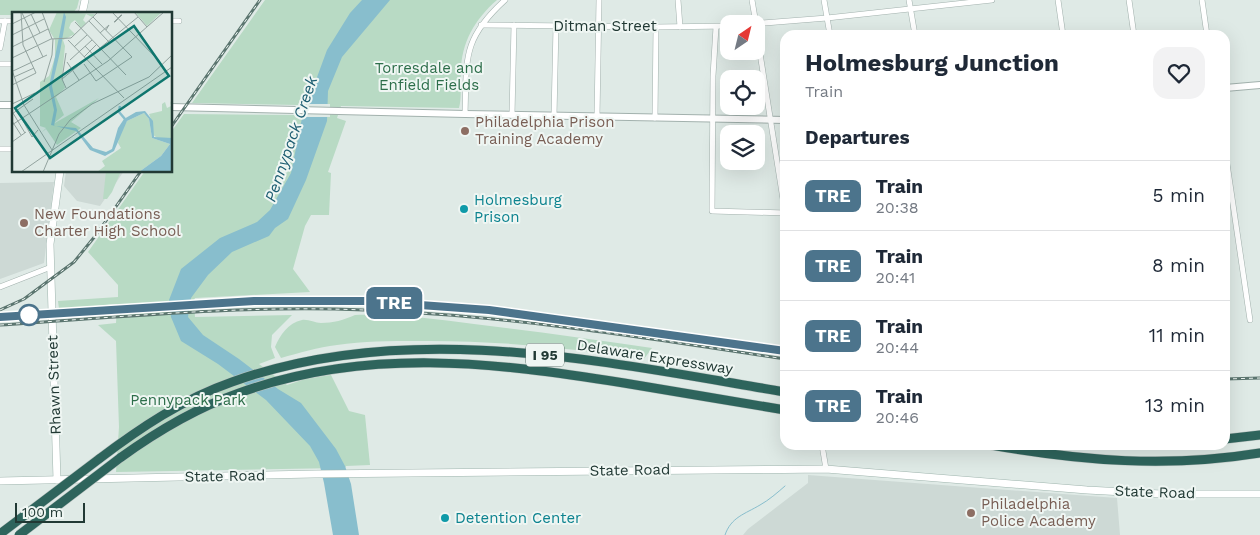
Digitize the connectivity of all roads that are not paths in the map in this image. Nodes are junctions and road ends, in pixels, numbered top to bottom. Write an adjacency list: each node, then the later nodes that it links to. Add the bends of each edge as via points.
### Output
1 (505, 0): 18 (street)
2 (599, 0): 21 (street)
3 (678, 0): 23 (street)
4 (752, 0): 12 (street)
5 (824, 0): 13 (street)
6 (909, 0): 11 (street)
7 (992, 0): 11 (street)
8 (1058, 0): 28 (street)
9 (1129, 0): 29 (street)
10 (1202, 0): 30 (street)
11 (910, 8): 13 (street); 27 (street)
12 (754, 15)
13 (827, 18): 17 (street); 26 (street)
14 (172, 21): 15 (street)
15 (178, 21)
16 (2, 22): 31 (street)
17 (765, 23)
18 (481, 25): 19 (street, Ditman Street); 36 (street, via 473,38 468,57)
19 (514, 25): 20 (street, Ditman Street); 37 (street)
20 (556, 26): 21 (street, Ditman Street); 38 (street)
21 (599, 26): 22 (street, Ditman Street); 39 (street)
22 (656, 27): 23 (street, Ditman Street); 40 (street)
23 (680, 27): 24 (street, Ditman Street)
24 (716, 27): 25 (street, Ditman Street); 41 (street)
25 (720, 27)
26 (829, 30)
27 (914, 30)
28 (1062, 30)
29 (1133, 30)
30 (1206, 30)
31 (0, 48)
32 (761, 60): 42 (street)
33 (1260, 85): 34 (street)
34 (1230, 88)
35 (172, 107): 36 (street)
36 (465, 114): 37 (street)
37 (512, 115): 38 (street)
38 (554, 116): 39 (street)
39 (597, 117): 40 (street)
40 (655, 118): 41 (street)
41 (714, 119): 42 (street); 47 (street, via 712,210)
42 (771, 119): 43 (street); 45 (street)
43 (780, 120)
44 (60, 172): 48 (main road, Rhawn Street, via 50,244)
45 (780, 179)
46 (1230, 184): 50 (street)
47 (780, 212)
48 (51, 267): 49 (street); 59 (main road, Rhawn Street)
49 (0, 287)
50 (1250, 320)
51 (780, 391): 62 (highway, Delaware Expressway / I 95, bridge, via 568,357 496,351 386,351 302,361 269,369 188,401 99,459)
52 (780, 409): 63 (highway, Delaware Expressway / I 95, bridge, via 504,366 410,362 315,371 226,397 192,413 120,458)
53 (1260, 435): 54 (highway)
54 (1230, 438)
55 (823, 450): 58 (street)
56 (1021, 450): 57 (highway, via 1122,462 1201,460)
57 (1260, 453)
58 (826, 469): 59 (main road, State Road); 61 (main road, State Road, via 1087,490)
59 (57, 480): 60 (main road, State Road)
60 (0, 481)
61 (1260, 494)
62 (0, 534)
63 (19, 535)

